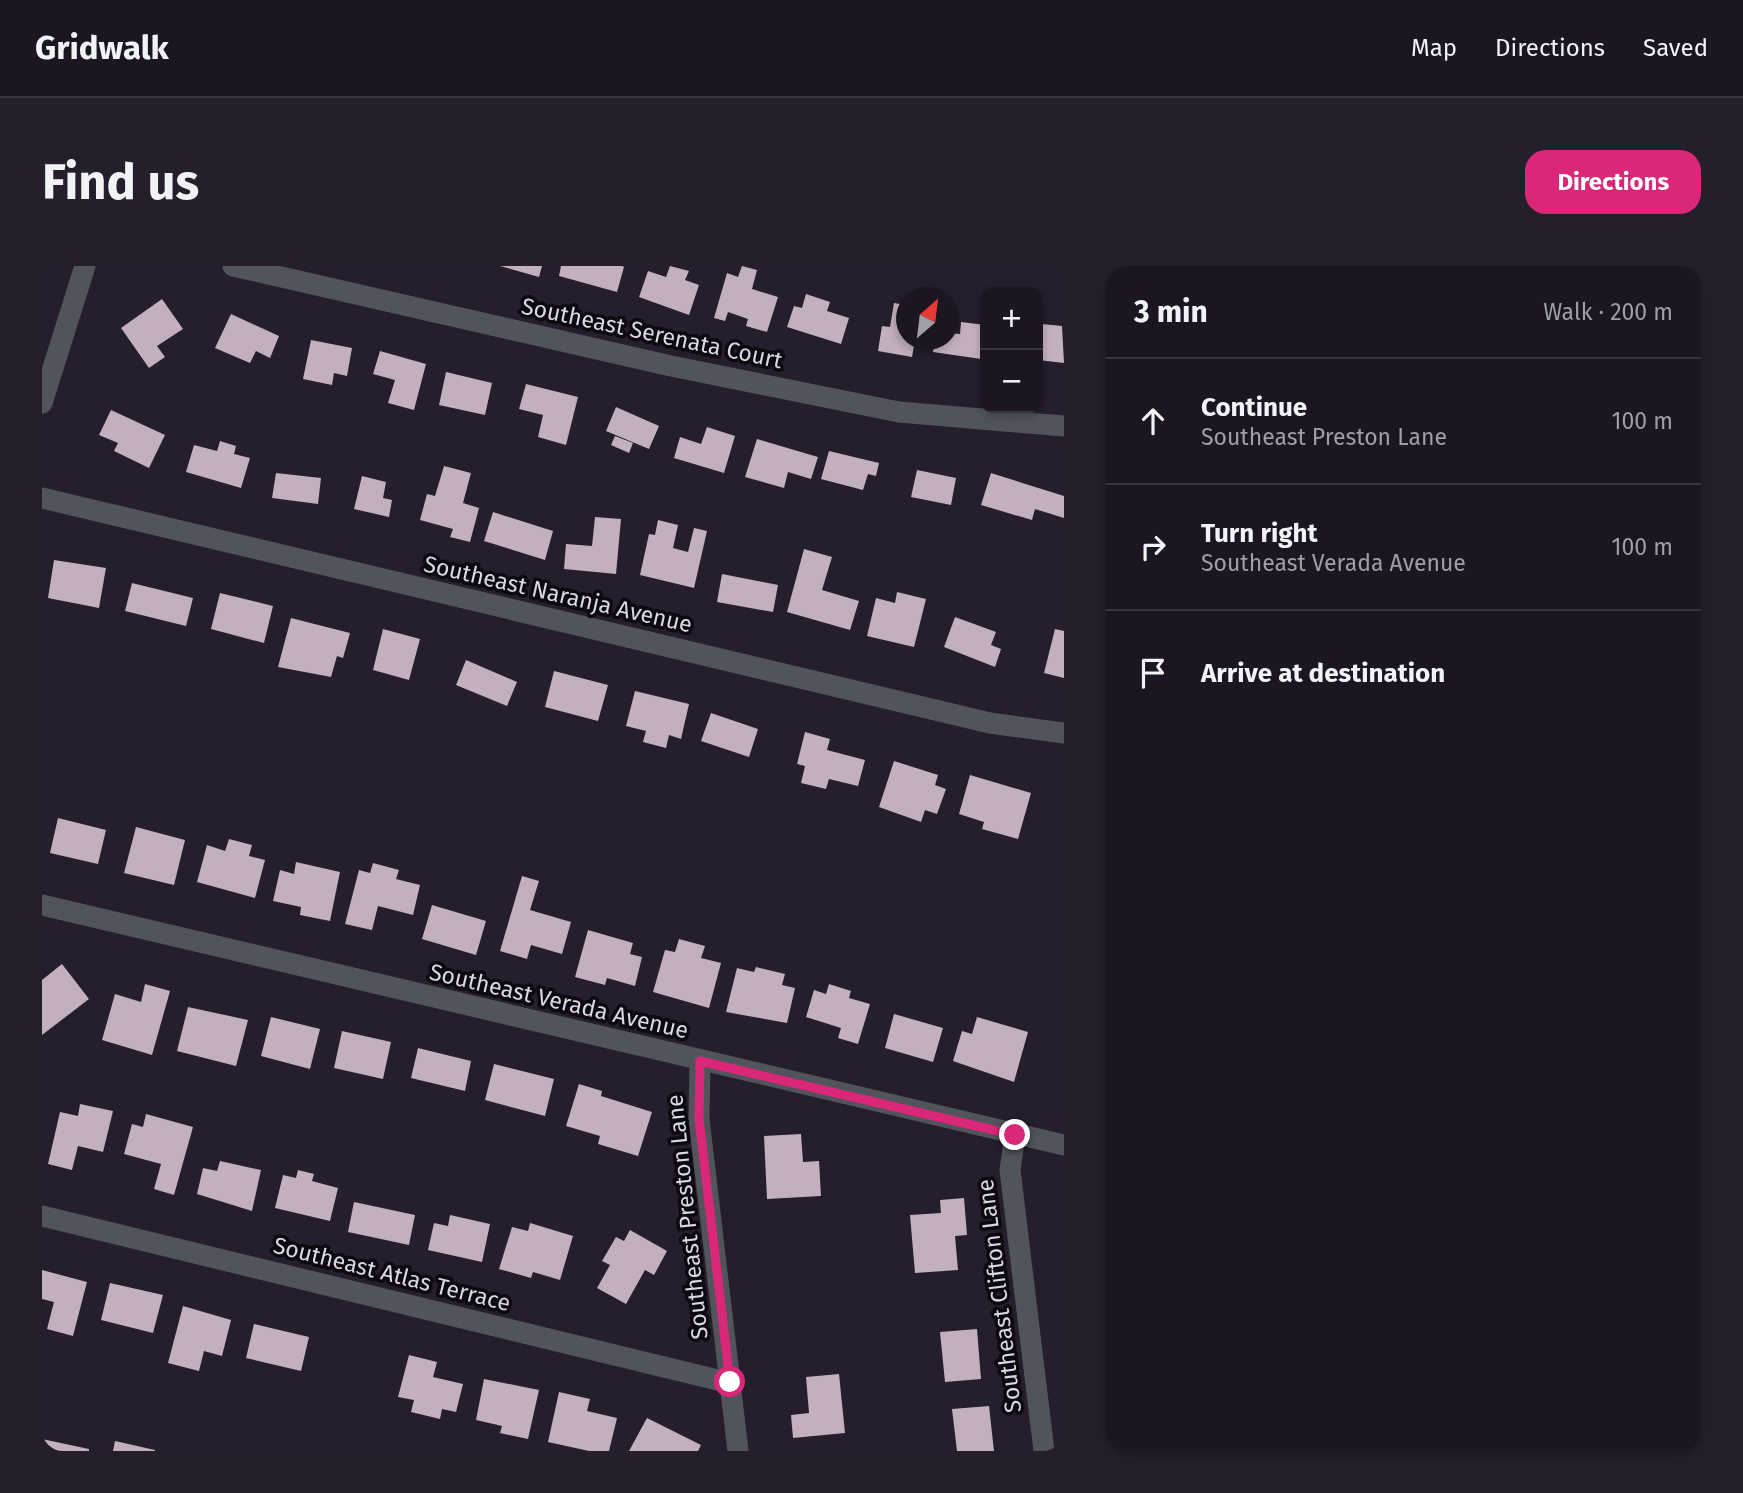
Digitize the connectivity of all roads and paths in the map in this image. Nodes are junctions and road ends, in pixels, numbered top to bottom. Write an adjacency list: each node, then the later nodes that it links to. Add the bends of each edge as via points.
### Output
1 (85, 266): 3 (street)
2 (233, 266): 4 (street, Southeast Serenata Court, via 671,366 899,412)
3 (42, 403)
4 (1064, 426)
5 (42, 498): 6 (street, Southeast Naranja Avenue, via 990,723)
6 (1064, 733)
7 (42, 905): 8 (street, Southeast Verada Avenue)
8 (700, 1061): 9 (street, Southeast Verada Avenue); 12 (street, Southeast Preston Lane, via 699,1119)
9 (1015, 1135): 10 (street, Southeast Verada Avenue); 14 (street, Southeast Clifton Lane, via 1010,1170)
10 (1064, 1145)
11 (42, 1216): 12 (street, Southeast Atlas Terrace)
12 (730, 1382): 13 (street, Southeast Preston Lane)
13 (738, 1451)
14 (1044, 1451)

